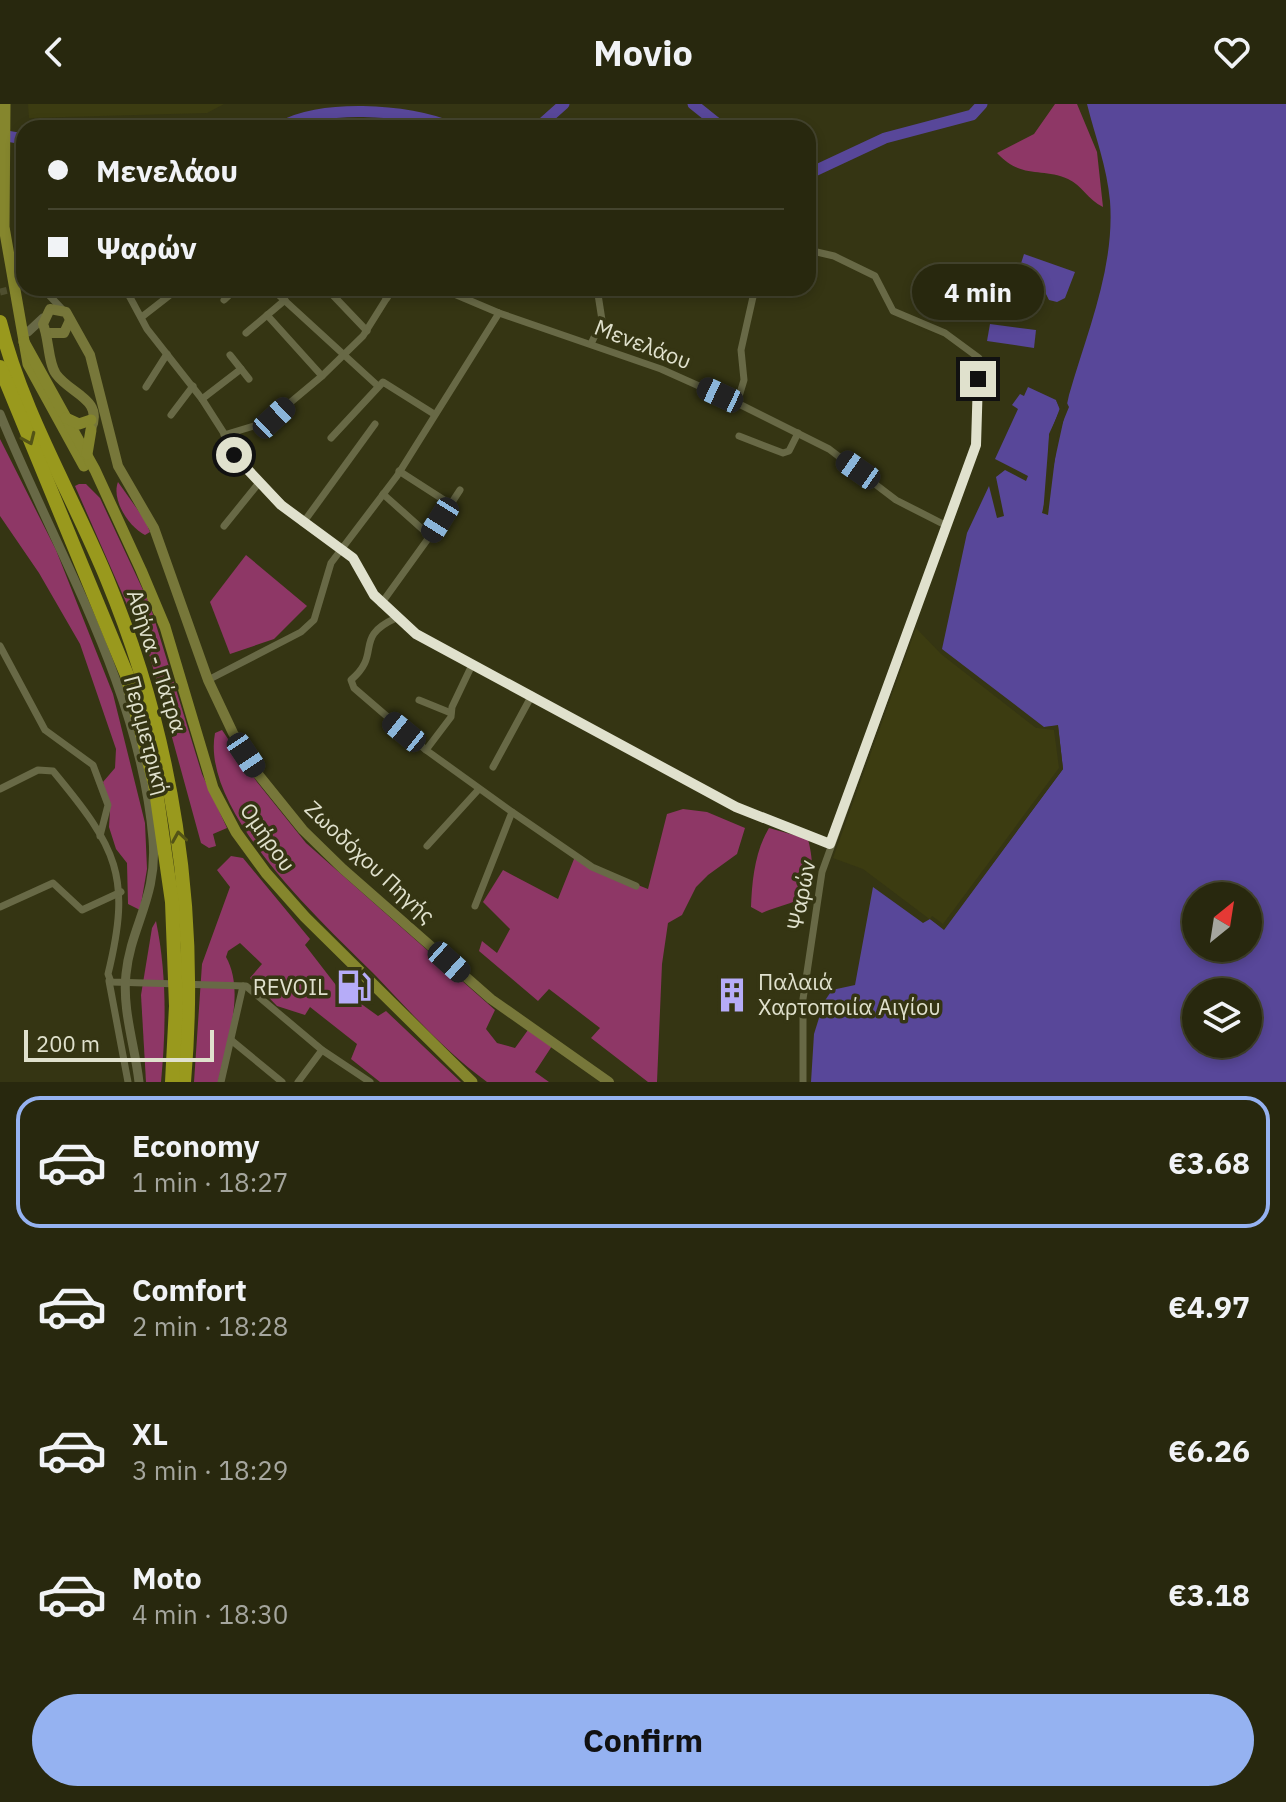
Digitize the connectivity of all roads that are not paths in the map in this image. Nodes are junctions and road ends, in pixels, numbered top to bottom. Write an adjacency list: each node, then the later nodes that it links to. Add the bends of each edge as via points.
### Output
1 (5, 105): 27 (main road, Ομήρου, via 5,238)
2 (816, 252): 63 (street, Ψαρών, via 875,276 893,311 945,333 979,358 976,445)
3 (43, 296): 19 (street)
4 (51, 296): 16 (street)
5 (130, 296): 20 (street)
6 (169, 296): 20 (street)
7 (227, 296): 14 (street)
8 (280, 296): 15 (street)
9 (334, 296): 23 (street)
10 (459, 296): 17 (street, Μενελάου)
11 (598, 296): 29 (street, via 602,325)
12 (753, 296): 42 (street)
13 (387, 298): 23 (street)
14 (224, 300)
15 (285, 300): 18 (street); 33 (street)
16 (62, 309): 19 (main road); 21 (main road)
17 (499, 313): 29 (street, Μενελάου); 44 (street)
18 (267, 315): 26 (street); 36 (street)
19 (44, 316): 24 (main road); 24 (street, via 28,332)
20 (143, 316): 30 (street)
21 (70, 320): 25 (main road); 28 (main road, Ζωοδόχου Πηγής)
22 (0, 322): 93 (highway, Αθήνα - Πάτρα, one-way to 22, via 188,1006 183,862 155,712 122,616 17,376)
23 (367, 331): 33 (street)
24 (47, 332): 25 (main road); 31 (main road)
25 (64, 333): 28 (main road); 31 (main road)
26 (246, 333)
27 (18, 336): 46 (main road, Ομήρου); 52 (main road, Ομήρου, via 33,380)
28 (82, 340): 70 (main road, Ζωοδόχου Πηγής, via 94,366 113,453 154,528)
29 (591, 344): 42 (street, Μενελάου)
30 (167, 354): 38 (street); 40 (street)
31 (51, 355): 47 (main road, via 55,373 91,403)
32 (230, 355): 35 (street)
33 (346, 355): 36 (street); 39 (street)
34 (0, 367): 92 (highway, Αθήνα - Πάτρα, one-way to 92, via 110,630 139,717 169,863 176,1006)
35 (241, 369): 37 (street); 41 (street)
36 (322, 376): 50 (street, via 267,422)
37 (249, 379)
38 (193, 386): 41 (street); 45 (street)
39 (378, 386): 44 (street, via 386,382); 53 (street)
40 (146, 387)
41 (202, 399): 50 (street)
42 (737, 403): 49 (street, Μενελάου)
43 (0, 414): 91 (street, Περιμετρική, via 106,655 142,778 153,834 153,873 125,977)
44 (434, 414): 55 (street)
45 (171, 415)
46 (63, 416): 47 (main road, via 79,424); 52 (main road, Ομήρου)
47 (92, 422): 52 (main road); 54 (main road)
48 (375, 424): 61 (street)
49 (798, 433): 51 (street, via 783,453); 63 (street, Μενελάου, via 896,500)
50 (224, 435): 56 (street)
51 (739, 436)
52 (71, 437): 54 (main road, Ομήρου); 60 (main road, Ομήρου)
53 (331, 438)
54 (88, 458): 60 (main road, Ομήρου)
55 (399, 471): 58 (street); 59 (street)
56 (258, 484): 61 (street); 62 (street)
57 (460, 490): 64 (street)
58 (383, 494): 64 (street); 65 (street)
59 (444, 500)
60 (112, 509): 98 (main road, Ομήρου, via 165,627 213,788 243,843 322,935)
61 (303, 523): 65 (street)
62 (224, 526)
63 (947, 526): 80 (street, Ψαρών)
64 (430, 536): 66 (street)
65 (341, 550): 66 (street, via 357,562); 70 (street, via 330,565 320,607 309,626)
66 (381, 604): 67 (street)
67 (396, 618): 69 (street); 74 (street, via 370,634 367,663 351,680 360,696)
68 (0, 646): 79 (street, via 45,730 93,765 108,805)
69 (472, 665): 71 (street); 73 (street)
70 (208, 680): 99 (main road, Ζωοδόχου Πηγής, via 251,764 320,848 491,999)
71 (532, 695): 75 (street); 80 (street, via 736,807)
72 (419, 700): 73 (street)
73 (451, 713): 74 (street)
74 (426, 750): 77 (street)
75 (493, 767)
76 (0, 789): 79 (street, via 38,770 53,771)
77 (479, 789): 78 (street); 81 (street)
78 (512, 812): 82 (street, via 592,867); 84 (street)
79 (100, 836): 83 (street)
80 (830, 844): 100 (street, Ψαρών, via 814,907 805,981)
81 (427, 846)
82 (636, 886)
83 (121, 892): 85 (street, via 82,910 53,883); 86 (street)
84 (475, 906)
85 (0, 907)
86 (112, 981): 87 (street); 90 (street)
87 (243, 986): 88 (street); 89 (street)
88 (231, 1040): 94 (street); 95 (street)
89 (322, 1050): 96 (street); 97 (street)
90 (128, 1082)
91 (139, 1082)
92 (172, 1082)
93 (184, 1082)
94 (221, 1082)
95 (282, 1082)
96 (298, 1082)
97 (370, 1082)
98 (472, 1082)
99 (609, 1082)
100 (803, 1082)

